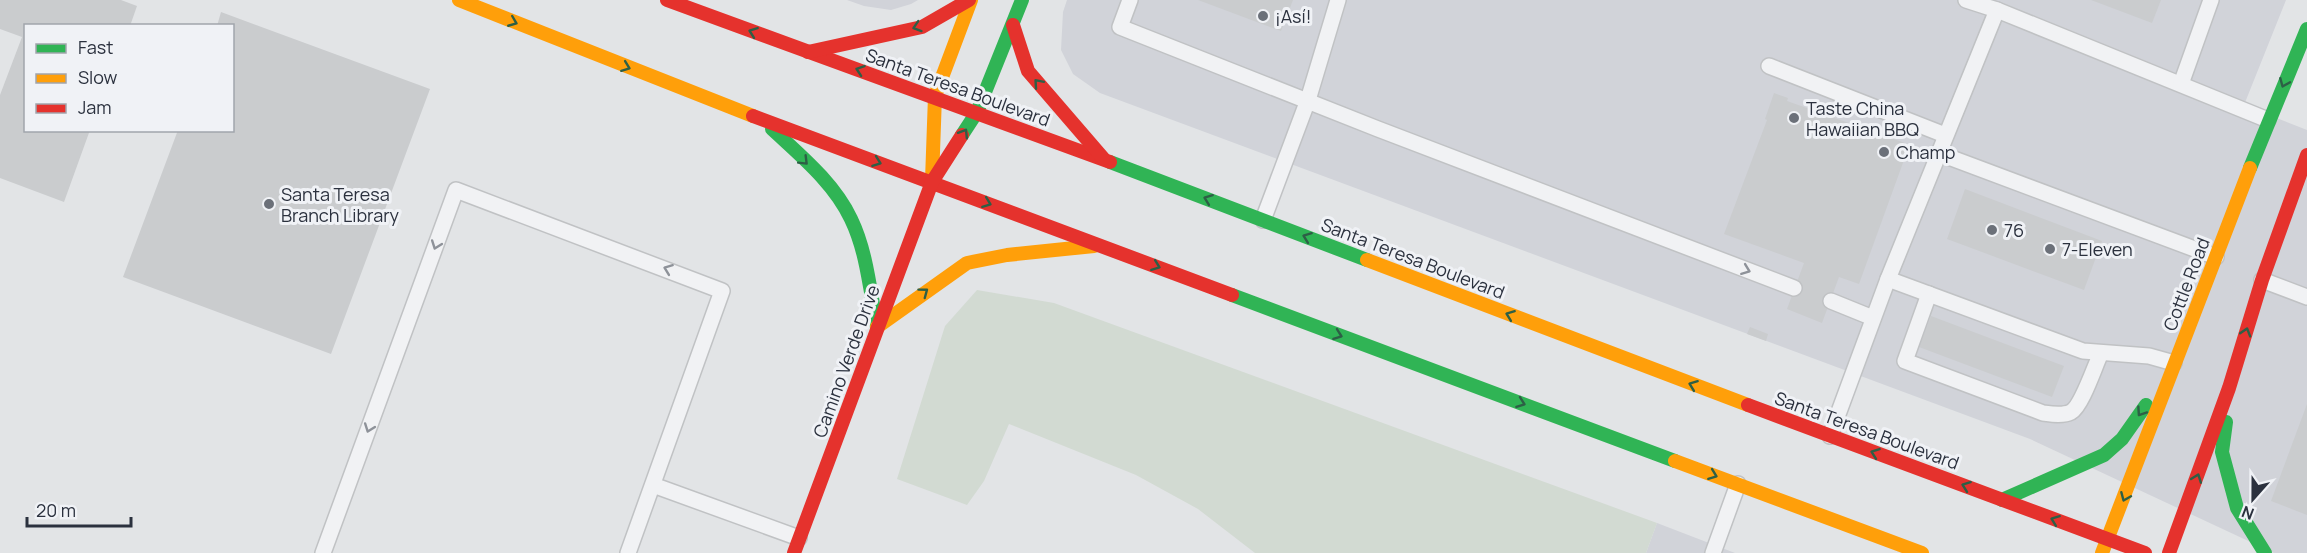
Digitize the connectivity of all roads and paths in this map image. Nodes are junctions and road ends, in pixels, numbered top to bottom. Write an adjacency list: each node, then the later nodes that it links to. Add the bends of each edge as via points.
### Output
1 (459, 0): 18 (main road, one-way to 18)
2 (667, 0): 12 (main road, Santa Teresa Boulevard, one-way to 2)
3 (970, 0): 12 (main road, one-way to 12, via 922,27); 15 (main road, Camino Verde Drive)
4 (1022, 0): 10 (main road, Camino Verde Drive)
5 (1130, 0): 16 (lane, via 1120,27)
6 (1338, 0): 16 (lane)
7 (1966, 0): 9 (lane)
8 (2211, 0): 14 (lane)
9 (1997, 10): 14 (lane); 20 (lane)
10 (1013, 25): 17 (main road, Camino Verde Drive); 23 (main road, one-way to 10, via 1028,71)
11 (2307, 29): 19 (main road, Cottle Road, one-way to 19)
12 (808, 52): 15 (main road, Santa Teresa Boulevard, one-way to 12)
13 (1769, 66): 20 (lane)
14 (2181, 84): 19 (lane)
15 (935, 96): 17 (main road, Santa Teresa Boulevard); 24 (main road, Camino Verde Drive)
16 (1308, 100): 25 (lane); 30 (lane, one-way to 30)
17 (976, 112): 23 (main road, Santa Teresa Boulevard); 24 (main road, Camino Verde Drive, one-way to 17)
18 (763, 120): 24 (main road, one-way to 24); 35 (main road, one-way to 35, via 826,182 850,218)
19 (2268, 120): 27 (main road, Cottle Road)
20 (1945, 135): 21 (lane)
21 (1938, 153): 27 (lane); 28 (lane)
22 (2307, 155): 29 (main road)
23 (1104, 160): 25 (main road, Santa Teresa Boulevard, one-way to 23)
24 (932, 182): 26 (main road, one-way to 26); 35 (main road, Camino Verde Drive)
25 (1263, 220): 39 (main road, Santa Teresa Boulevard, one-way to 25)
26 (1101, 246): 35 (main road, one-way to 26, via 967,263 1006,255); 40 (main road, one-way to 40)
27 (2216, 257): 37 (main road, Cottle Road)
28 (1888, 279): 31 (lane); 34 (lane)
29 (2262, 280): 32 (lane); 38 (main road, one-way to 29)
30 (1794, 288)
31 (1929, 294): 36 (lane, via 2083,351); 36 (lane, via 1905,361 2043,413 2072,411)
32 (2307, 297)
33 (1831, 302): 34 (lane)
34 (1873, 318): 39 (lane)
35 (877, 327): 44 (main road, Camino Verde Drive)
36 (2101, 353): 37 (lane, via 2149,356)
37 (2174, 363): 42 (main road, one-way to 42, via 2122,440 2104,455); 45 (main road, Cottle Road, one-way to 45)
38 (2229, 388): 55 (main road, one-way to 38); 56 (main road, via 2222,452 2237,508)
39 (1830, 436): 42 (main road, Santa Teresa Boulevard, one-way to 39)
40 (1738, 484): 43 (main road); 50 (lane)
41 (653, 485): 44 (lane); 47 (lane, one-way to 47, via 722,291 456,190); 48 (lane)
42 (2002, 500): 45 (main road, Santa Teresa Boulevard, one-way to 42)
43 (1858, 529): 46 (main road); 52 (main road)
44 (799, 538): 49 (main road, Camino Verde Drive)
45 (2108, 539): 53 (main road, Cottle Road); 54 (main road, Santa Teresa Boulevard)
46 (1873, 548): 51 (main road)
47 (323, 553)
48 (628, 553)
49 (794, 553)
50 (1713, 553)
51 (1887, 553)
52 (1922, 553)
53 (2102, 553)
54 (2145, 553)
55 (2169, 553)
56 (2265, 553)

